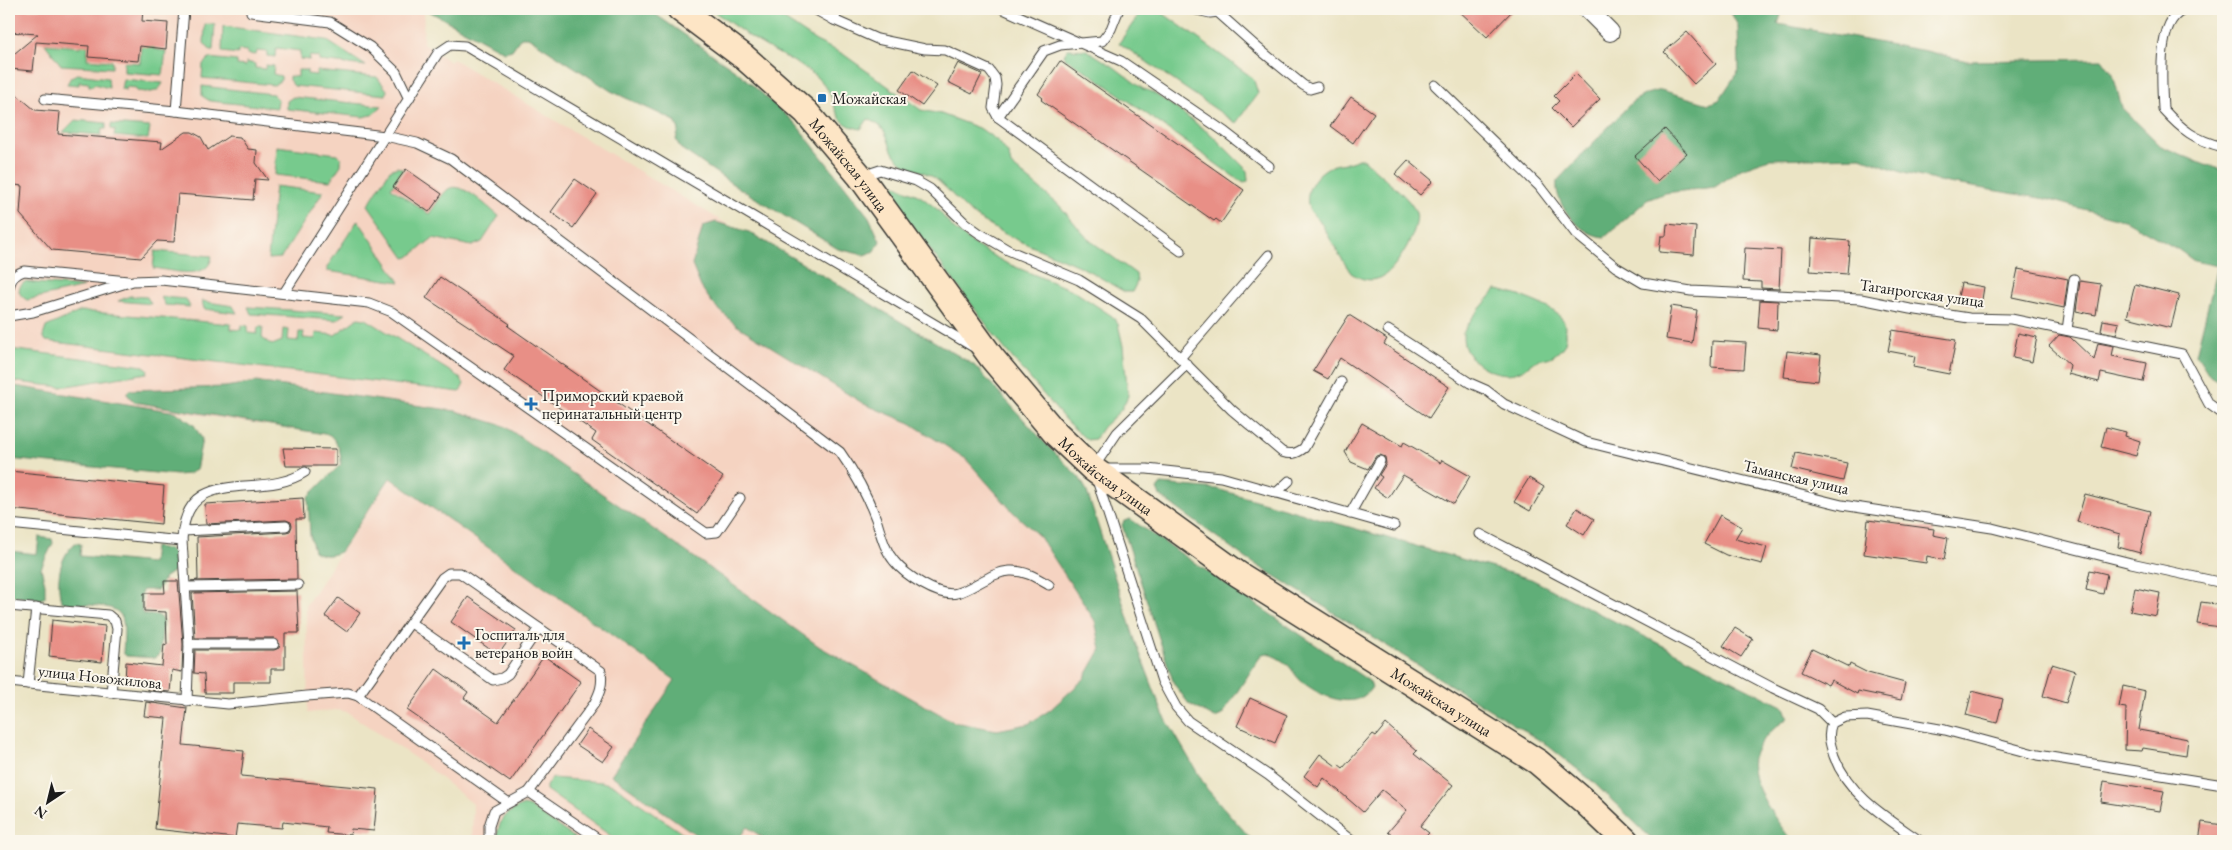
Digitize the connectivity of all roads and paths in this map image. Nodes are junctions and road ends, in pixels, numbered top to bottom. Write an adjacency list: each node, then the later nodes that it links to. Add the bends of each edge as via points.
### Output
1 (184, 9): 19 (lane)
2 (680, 9): 24 (main road, Можайская улица, via 774,82 806,112)
3 (814, 9): 12 (lane)
4 (838, 9): 12 (lane)
5 (1003, 9): 14 (lane)
6 (1119, 9): 14 (lane, via 1102,41)
7 (1192, 9): 10 (lane, via 1210,13)
8 (1587, 9): 13 (street)
9 (2188, 9): 22 (lane, via 2169,21 2162,58 2163,109 2182,129 2204,142)
10 (1217, 10): 16 (lane, via 1303,86)
11 (251, 12): 18 (lane, via 330,22 377,53 396,72)
12 (834, 20): 20 (lane, via 877,39 945,50 984,68 994,78 993,108)
13 (1610, 32)
14 (1082, 43): 20 (lane, via 1060,45 1044,51); 23 (lane, via 1121,61 1225,132)
15 (1435, 84): 33 (lane, Таганрогская улица, via 1539,186 1576,234 1616,267 1643,283 1698,292 1861,299 1969,318 2011,319)
16 (1317, 87)
17 (45, 99): 19 (lane)
18 (409, 99): 21 (lane); 34 (lane, via 438,53 450,45 465,46)
19 (176, 111): 21 (lane)
20 (998, 117): 25 (lane)
21 (385, 136): 30 (lane); 53 (lane, via 417,143 452,159 840,452 855,473 894,561 915,580 934,590 955,594 1009,571 1026,573)
22 (2223, 148)
23 (1268, 166)
24 (860, 176): 34 (main road, Можайская улица); 35 (lane, via 880,170 930,188 979,233 1008,250 1080,280 1141,319)
25 (1181, 250)
26 (1269, 255): 35 (lane)
27 (2074, 279): 33 (lane)
28 (133, 282): 29 (lane, via 24,270 11,280); 30 (lane, via 161,280); 31 (lane)
29 (9, 288)
30 (284, 293): 43 (lane, via 369,303 392,312 706,533 717,532)
31 (9, 316)
32 (1388, 330): 51 (lane, Таманская улица, via 1504,404 1586,442 1842,504 1992,528)
33 (2067, 330): 37 (lane, Таганрогская улица, via 2182,354 2209,404)
34 (992, 358): 39 (main road, Можайская улица, via 1056,434)
35 (1184, 360): 36 (lane, via 1232,410 1282,452 1290,455 1304,448); 39 (lane, via 1117,433)
36 (1341, 382)
37 (2223, 414)
38 (1380, 460): 44 (lane)
39 (1093, 469): 42 (lane, via 1187,472 1221,477); 72 (lane, via 1162,681 1176,707 1188,722 1268,775); 73 (main road, Можайская улица, via 1238,574 1538,762)
40 (305, 472): 48 (lane, via 287,482 209,490 190,506)
41 (1290, 481): 42 (lane)
42 (1276, 492): 44 (lane)
43 (740, 498)
44 (1350, 514): 47 (lane)
45 (9, 524): 50 (lane)
46 (286, 526): 48 (lane)
47 (1394, 526)
48 (182, 531): 50 (lane)
49 (1480, 534): 66 (lane, via 1818,709)
50 (182, 541): 54 (lane)
51 (2223, 583)
52 (298, 585): 54 (lane)
53 (1049, 585)
54 (186, 587): 59 (lane)
55 (9, 606): 56 (lane)
56 (36, 608): 62 (lane); 63 (lane, via 108,615 115,621)
57 (411, 623): 58 (lane, via 442,578 449,573 460,573); 58 (lane, via 493,680 508,674); 64 (lane)
58 (539, 628): 68 (lane, via 601,671 602,682 594,704)
59 (189, 644): 60 (lane); 65 (lane)
60 (274, 644)
61 (9, 682): 62 (lane, улица Новожилова)
62 (28, 684): 63 (lane, улица Новожилова)
63 (111, 693): 65 (lane, улица Новожилова)
64 (358, 696): 65 (lane, улица Новожилова, via 307,696 228,704); 69 (lane)
65 (187, 701)
66 (1832, 723): 67 (lane, via 1845,717 1867,716 1945,730 2038,755); 74 (lane, via 1829,741 1839,768 1852,788 1873,809)
67 (2223, 785)
68 (529, 792): 69 (lane); 71 (lane)
69 (509, 803): 70 (lane, via 494,811)
70 (489, 841)
71 (601, 841)
72 (1352, 841)
73 (1626, 841)
74 (1920, 841)

